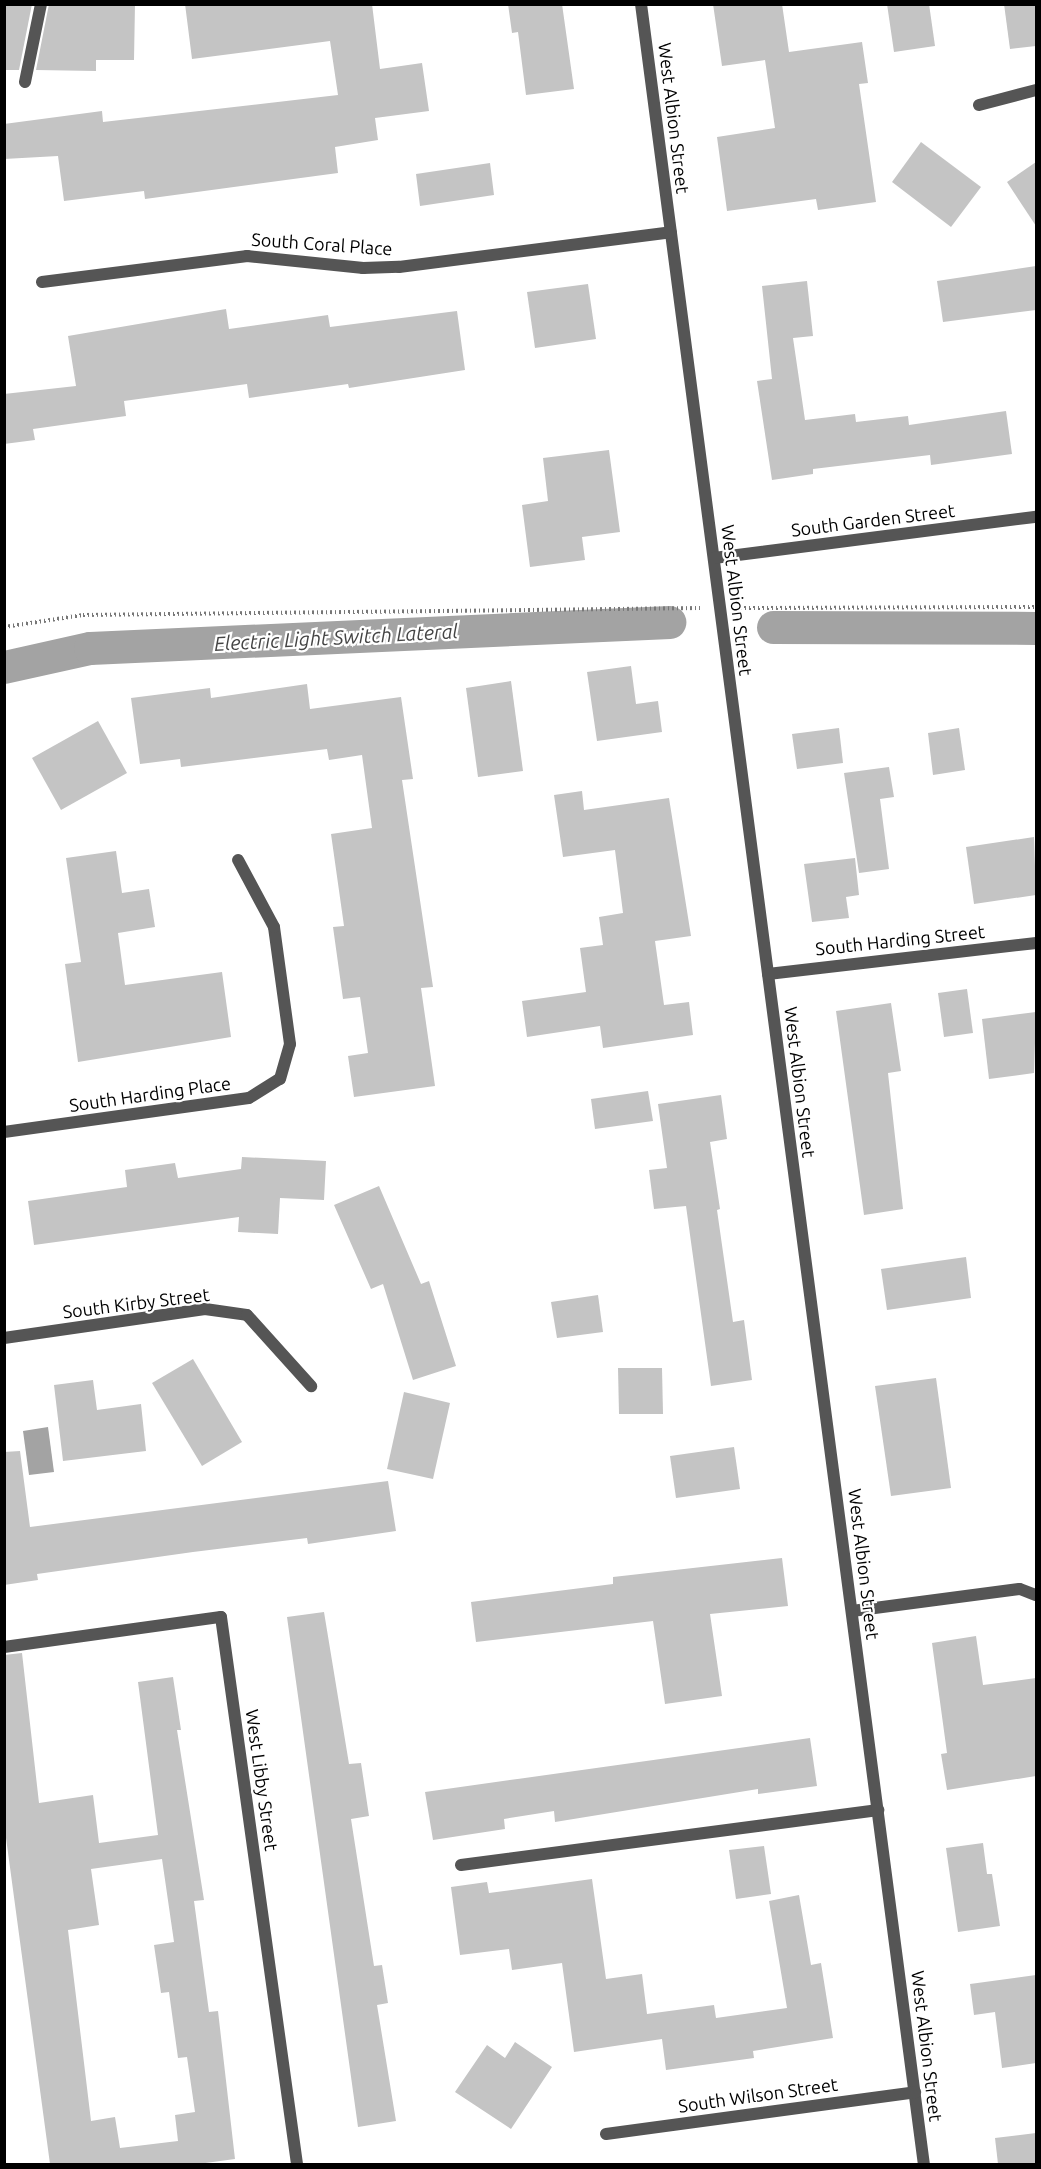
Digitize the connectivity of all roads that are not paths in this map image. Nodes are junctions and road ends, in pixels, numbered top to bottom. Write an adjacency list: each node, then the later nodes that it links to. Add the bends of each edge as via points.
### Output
1 (40, 4): 3 (street)
2 (641, 4): 6 (street, West Albion Street)
3 (25, 82)
4 (1036, 90): 5 (street)
5 (979, 105)
6 (671, 232): 7 (street, South Coral Place, via 399,267 363,268 247,256); 9 (street, West Albion Street)
7 (42, 282)
8 (1036, 517): 9 (street, South Garden Street)
9 (714, 558): 12 (street, West Albion Street)
10 (238, 860): 13 (street, South Harding Place, via 274,927 290,1044 280,1079 249,1098)
11 (1036, 943): 12 (street, South Harding Street)
12 (768, 974): 17 (street, West Albion Street)
13 (4, 1132)
14 (4, 1338): 15 (street, South Kirby Street, via 205,1309 248,1315)
15 (311, 1386)
16 (1036, 1595): 17 (street, via 1020,1589)
17 (852, 1611): 19 (street, West Albion Street)
18 (4, 1647): 23 (street, West Libby Street, via 221,1617)
19 (878, 1810): 20 (street); 21 (street, West Albion Street)
20 (461, 1865)
21 (915, 2092): 22 (street, South Wilson Street); 24 (street, West Albion Street)
22 (606, 2134)
23 (297, 2164)
24 (924, 2164)

